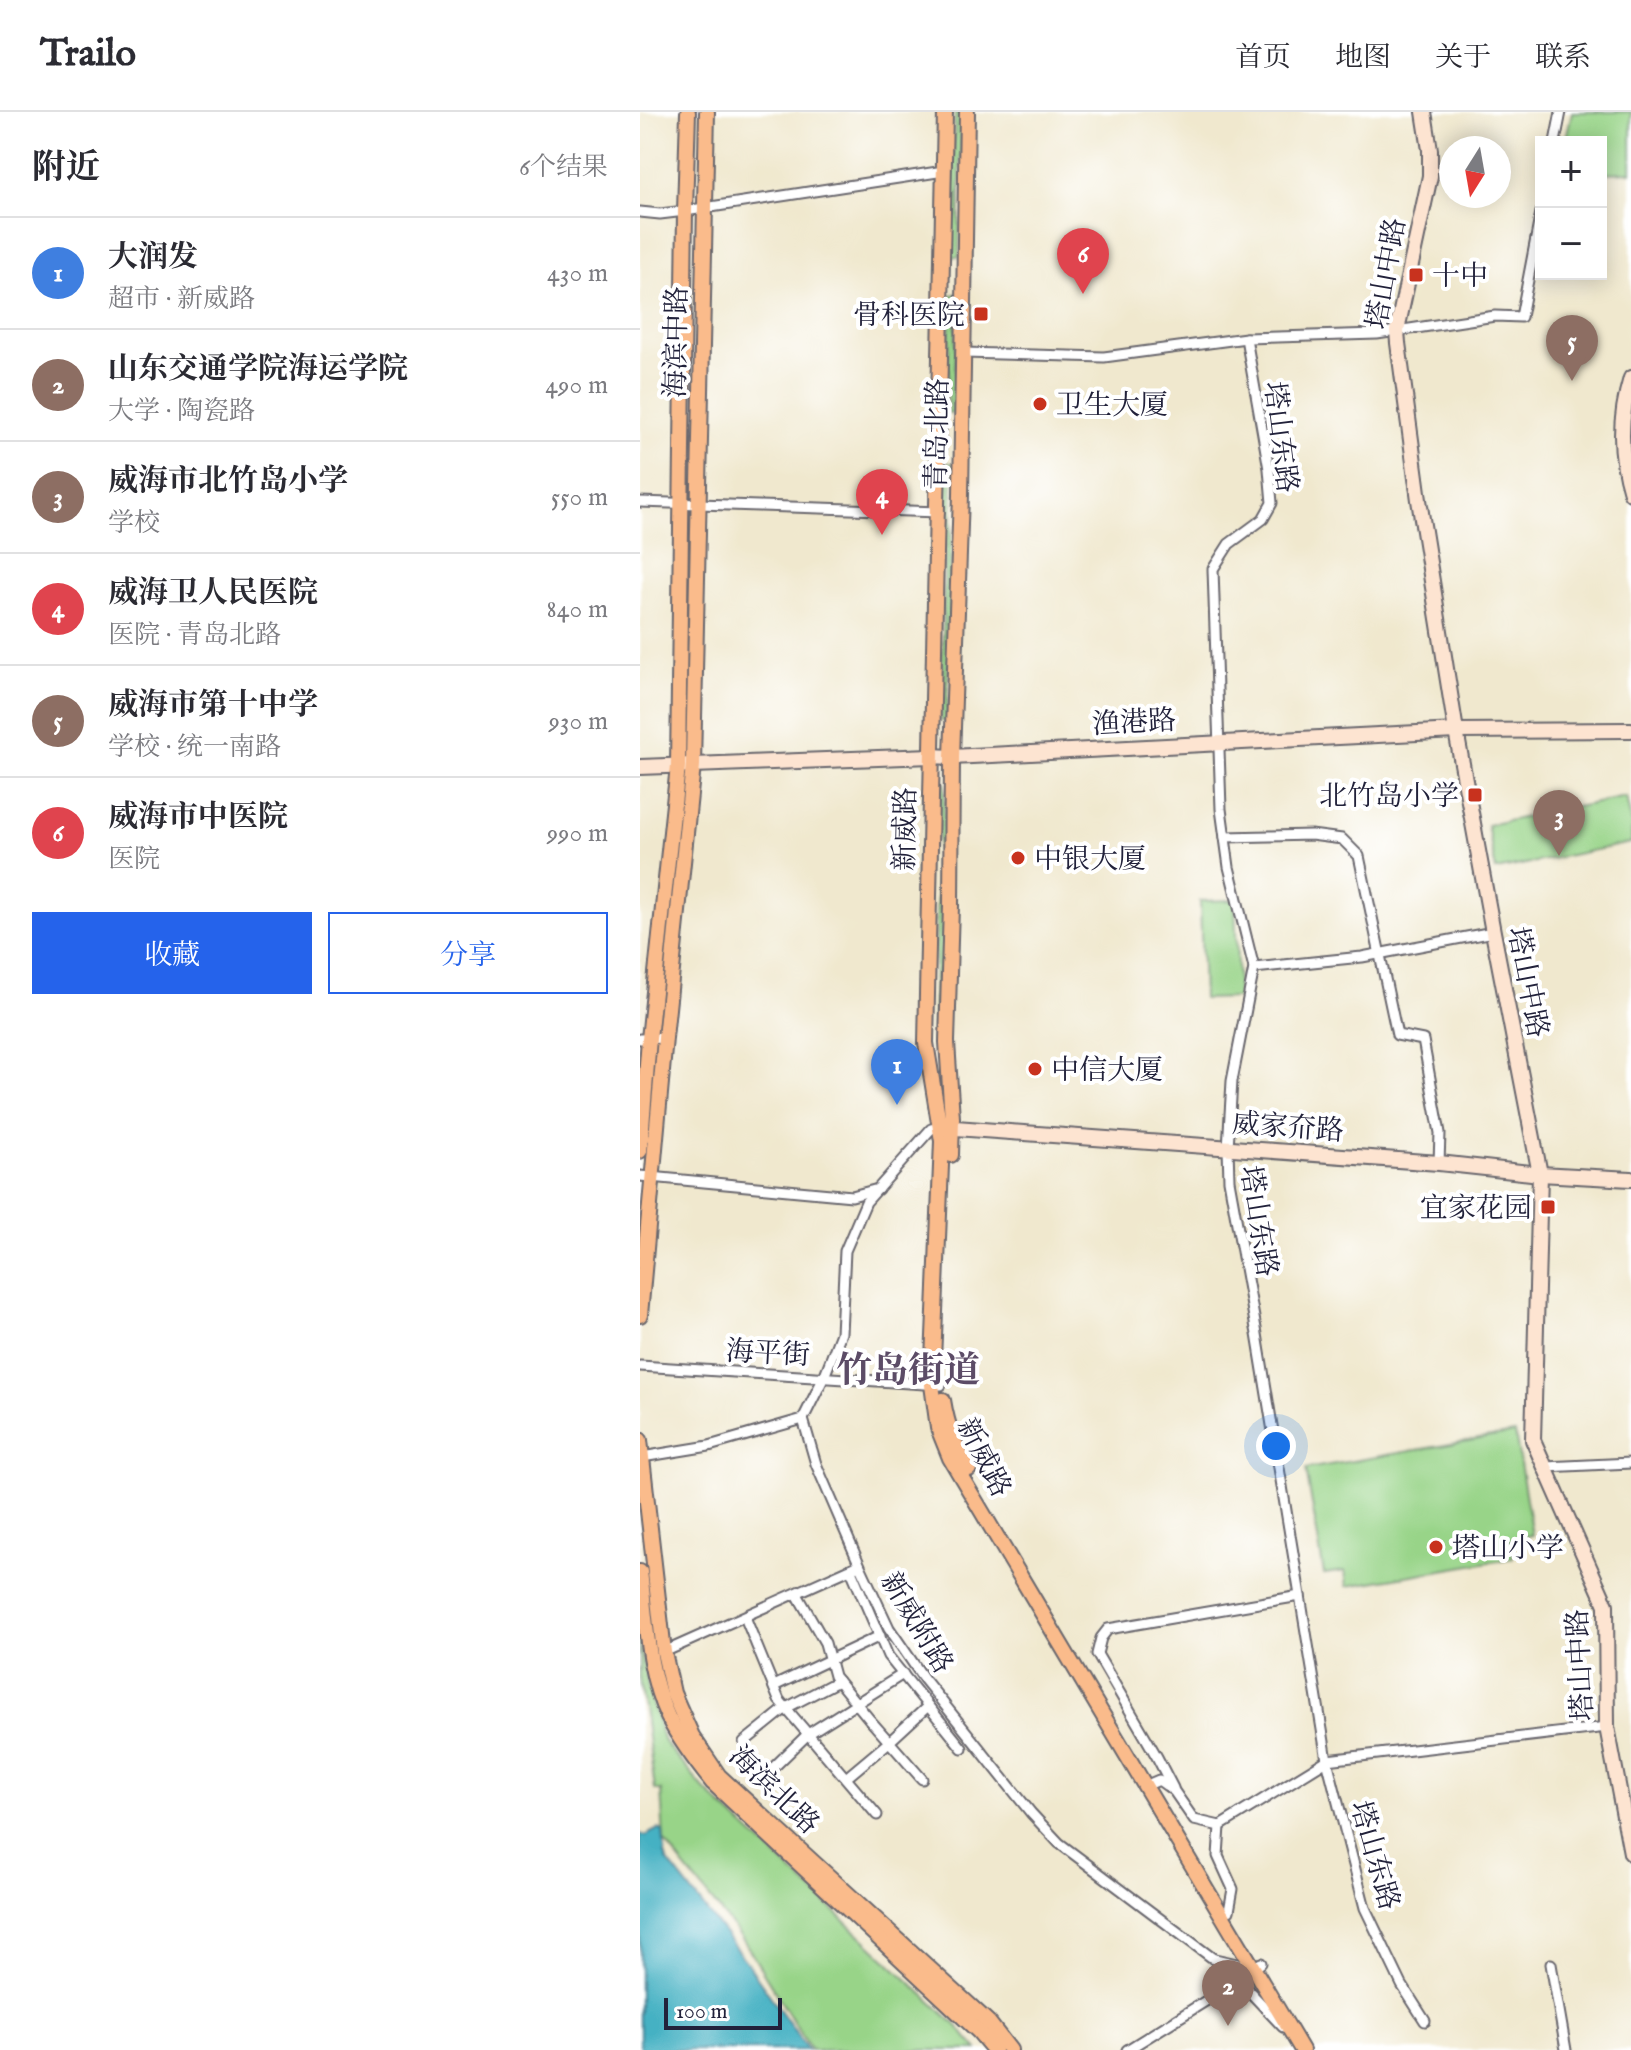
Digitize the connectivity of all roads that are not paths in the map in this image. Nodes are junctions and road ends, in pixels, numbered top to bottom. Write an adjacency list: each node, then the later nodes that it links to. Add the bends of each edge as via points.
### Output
1 (688, 112): 10 (main road, 海滨中路)
2 (707, 112): 9 (main road, 海滨中路)
3 (945, 112): 8 (main road, 青岛北路)
4 (967, 112): 15 (main road, 青岛北路)
5 (1424, 112): 13 (street, 塔山中路, via 1430,176)
6 (1561, 112): 7 (street)
7 (1556, 136)
8 (944, 171): 9 (street); 21 (main road, 青岛北路)
9 (703, 208): 10 (street); 20 (main road, 海滨中路)
10 (685, 211): 11 (street); 19 (main road, 海滨中路)
11 (640, 212)
12 (1535, 244): 13 (street, via 1521,317)
13 (1397, 331): 14 (street); 23 (street, 塔山中路)
14 (1246, 338): 15 (street, via 1104,357); 24 (street, 塔山东路, via 1272,503 1263,519 1229,544 1213,569)
15 (964, 353): 26 (main road, 青岛北路)
16 (1631, 378): 17 (street, via 1621,436)
17 (1631, 493)
18 (640, 502): 19 (street)
19 (681, 504): 20 (street); 27 (main road, 海滨中路)
20 (698, 504): 21 (street); 27 (main road, 海滨中路)
21 (939, 512): 25 (main road, 青岛北路)
22 (1631, 730): 23 (street, 渔港路)
23 (1456, 731): 24 (street, 渔港路); 30 (street, 塔山中路)
24 (1219, 743): 26 (street, 渔港路); 29 (street, 塔山东路)
25 (931, 756): 26 (street, 渔港路); 27 (street, 渔港路); 34 (main road, 新威路, via 926,1043)
26 (952, 757): 34 (main road, 新威路)
27 (686, 765): 28 (street, 渔港路); 33 (main road)
28 (640, 767)
29 (1225, 837): 31 (street, via 1342,839 1359,856); 32 (street, 塔山东路)
30 (1493, 932): 31 (street); 38 (street, 塔山中路)
31 (1380, 954): 32 (street); 37 (street, via 1397,1035 1423,1040 1440,1133)
32 (1254, 968): 35 (street, 塔山东路, via 1232,1081)
33 (651, 1039): 36 (main road); 39 (main road)
34 (942, 1128): 35 (street, 威家夼路); 41 (street); 45 (main road, 新威路)
35 (1228, 1148): 37 (street, 威家夼路); 56 (street, 塔山东路, via 1229,1180)
36 (640, 1151)
37 (1439, 1163): 38 (street, 威家夼路)
38 (1540, 1174): 40 (street, 威家夼路); 50 (street, 塔山中路, via 1533,1440)
39 (647, 1177): 41 (street, via 852,1196); 42 (main road)
40 (1631, 1179)
41 (878, 1189): 44 (street, via 866,1202 845,1251 841,1333)
42 (640, 1315)
43 (640, 1366): 44 (street, 海平街)
44 (824, 1377): 45 (street, 海平街); 46 (street)
45 (936, 1385): 76 (main road, 新威路, via 959,1454); 84 (main road, 新威路, via 938,1428 950,1458)
46 (803, 1419): 48 (street, via 709,1446); 53 (street, 新威附路)
47 (640, 1440): 48 (main road, 海滨北路)
48 (642, 1457): 51 (main road, 海滨北路)
49 (1631, 1463): 50 (street)
50 (1545, 1467): 67 (street, 塔山中路, via 1606,1605)
51 (643, 1508): 52 (main road, 海滨北路)
52 (644, 1528): 59 (main road, 海滨北路)
53 (855, 1568): 55 (street); 58 (street); 82 (street, 新威附路, via 924,1679 1031,1813 1059,1843)
54 (640, 1572): 88 (main road, 海滨北路, via 659,1693 692,1759)
55 (797, 1594): 57 (street); 60 (street)
56 (1300, 1596): 72 (street, 塔山东路); 77 (street, via 1108,1629 1101,1638 1097,1654)
57 (745, 1617): 59 (street); 63 (street)
58 (880, 1636): 60 (street); 61 (street)
59 (664, 1652): 89 (main road, 海滨北路, via 673,1693 692,1736 719,1776 989,2023)
60 (830, 1660): 62 (street); 63 (street)
61 (903, 1674): 64 (street); 65 (street)
62 (838, 1681): 64 (street); 66 (street)
63 (774, 1686): 66 (street)
64 (857, 1704): 68 (street); 70 (street)
65 (928, 1706): 70 (street); 71 (street)
66 (786, 1708): 68 (street); 69 (street)
67 (1607, 1727): 72 (street); 80 (street, 塔山中路)
68 (808, 1734): 73 (street); 74 (street)
69 (744, 1742)
70 (889, 1742): 74 (street); 75 (street)
71 (962, 1748)
72 (1327, 1760): 79 (street); 86 (street, 塔山东路, via 1365,1908)
73 (774, 1767)
74 (846, 1778): 78 (street)
75 (922, 1779)
76 (1152, 1783): 77 (street, via 1159,1780); 81 (main road, 新威路)
77 (1174, 1791): 79 (street, via 1194,1820)
78 (877, 1815)
79 (1220, 1826): 81 (street, via 1218,1856 1233,1889)
80 (1631, 1853)
81 (1229, 1911): 84 (main road, 新威路)
82 (1210, 1958): 84 (street); 85 (street, 新威附路)
83 (1551, 1964): 92 (street)
84 (1258, 1966): 85 (street); 87 (main road, 新威路); 91 (main road, 新威路)
85 (1239, 1980): 87 (street, 新威附路); 90 (street)
86 (1425, 2021)
87 (1299, 2046)
88 (994, 2050)
89 (1010, 2050)
90 (1127, 2050)
91 (1313, 2050)
92 (1566, 2050)

